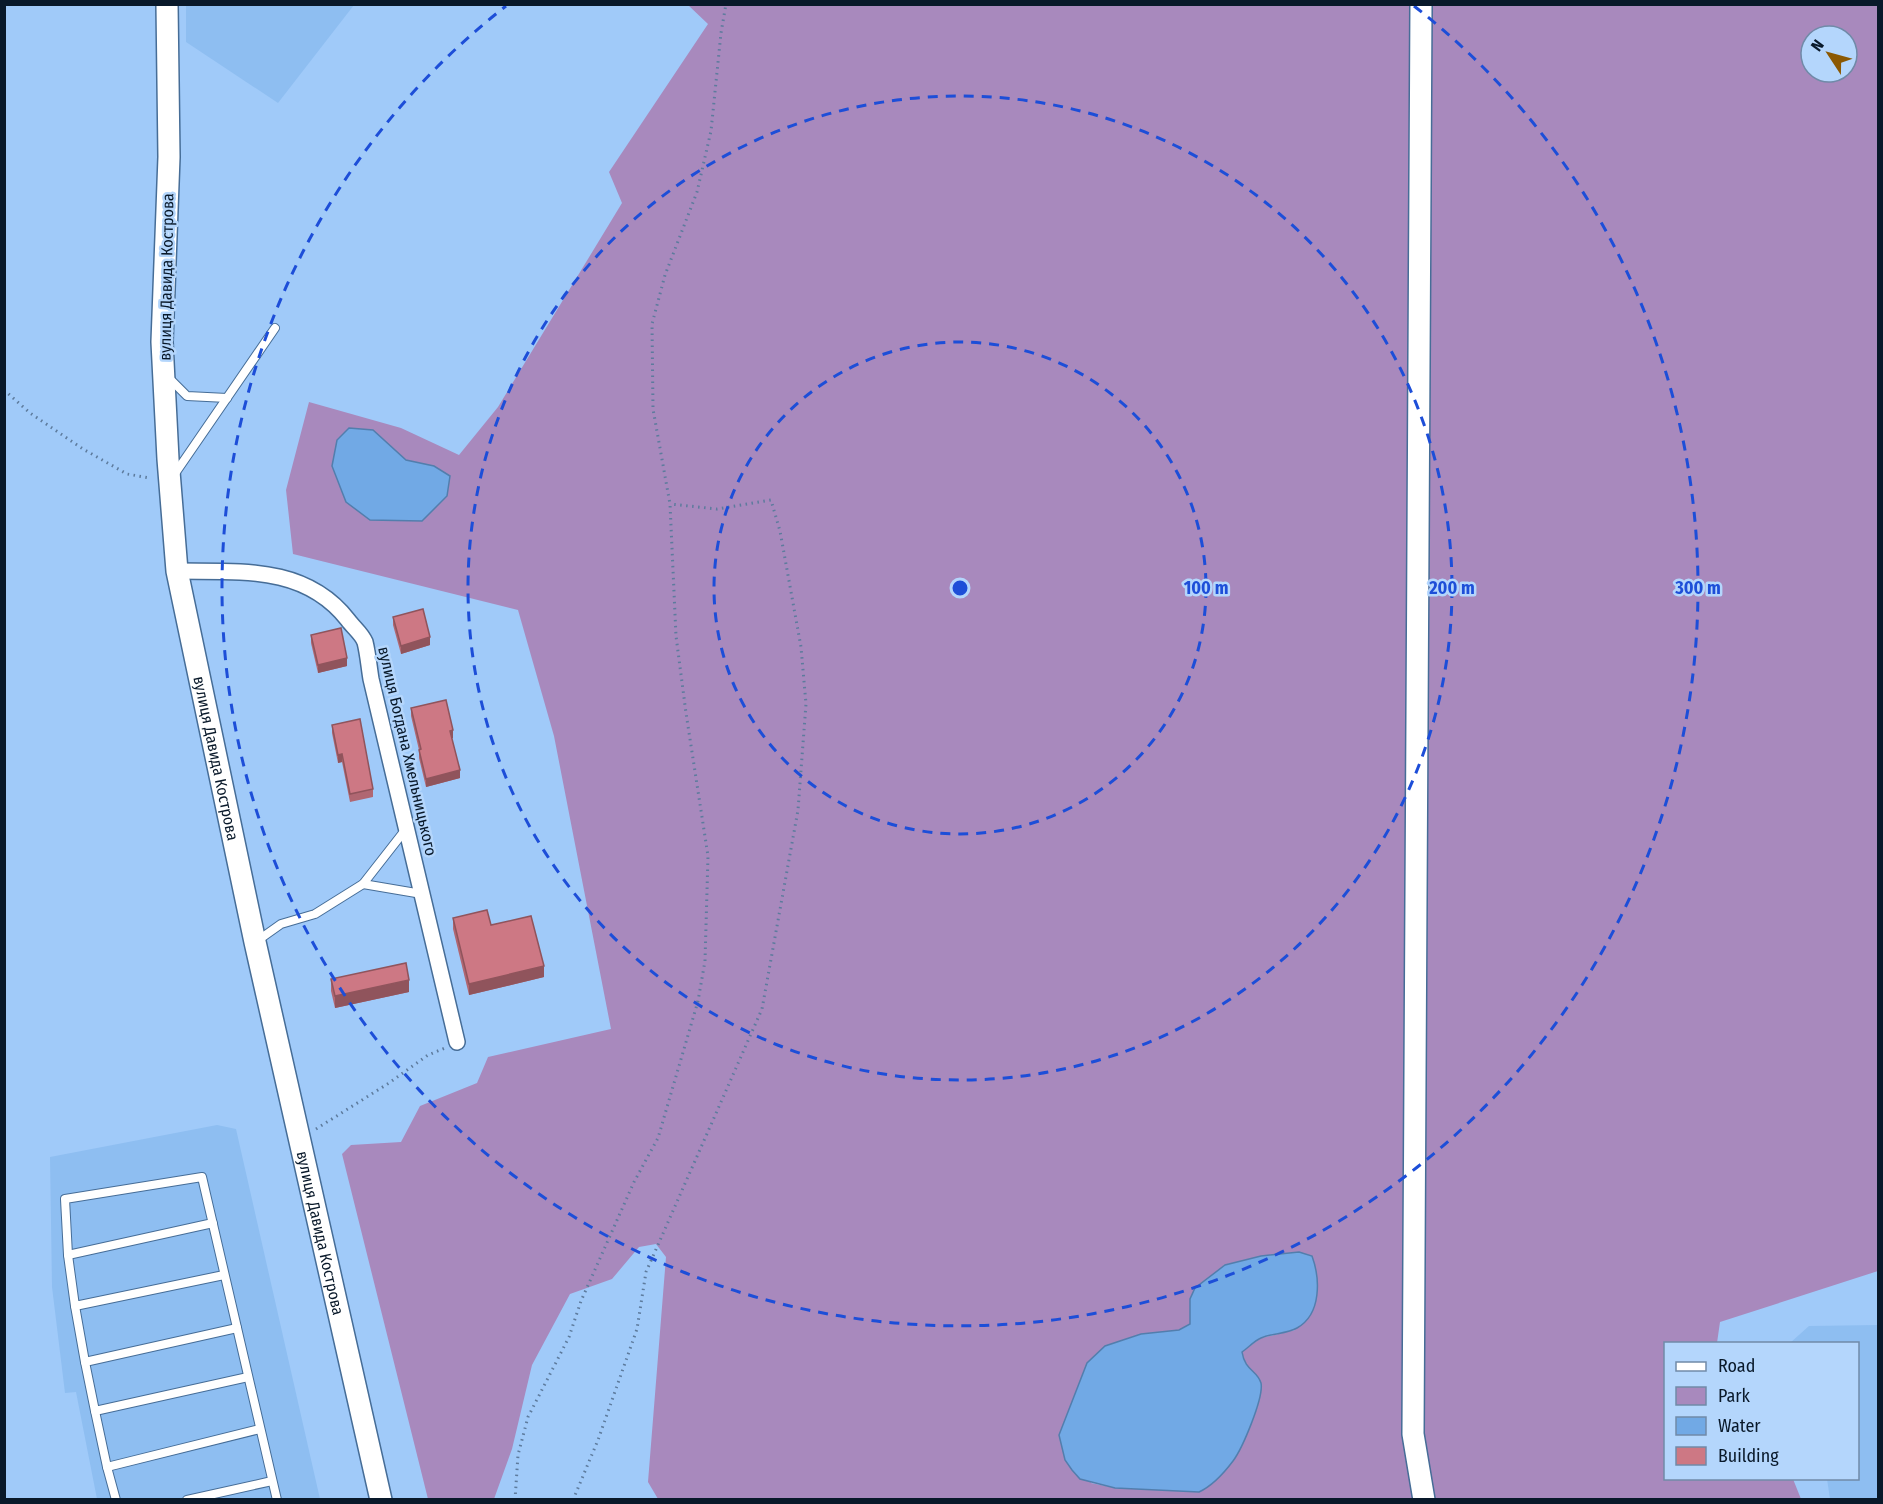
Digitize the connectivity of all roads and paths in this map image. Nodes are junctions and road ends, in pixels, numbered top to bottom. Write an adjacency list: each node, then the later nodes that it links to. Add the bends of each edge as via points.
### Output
1 (167, 4): 5 (street, вулиця Давида Кострова, via 169,157)
2 (726, 4): 9 (path, via 709,141 697,192 665,274 652,324 653,409)
3 (1421, 4): 34 (street, via 1413,1434)
4 (275, 328): 7 (lane)
5 (164, 372): 7 (lane, via 187,396); 8 (street, вулиця Давида Кострова)
6 (4, 390): 8 (path, via 30,413 118,469)
7 (227, 398): 8 (lane)
8 (170, 482): 10 (street, вулиця Давида Кострова)
9 (670, 504): 32 (path, via 676,636 708,856 705,961 698,1001 658,1138 634,1182 569,1336 528,1417 518,1455); 33 (path, via 717,509 771,500 802,659 806,704 798,810 762,1009 646,1272 637,1329)
10 (177, 571): 11 (street, вулиця Богдана Хмельницького, via 246,572 291,579 325,596 341,611 364,640); 14 (street, вулиця Давида Кострова)
11 (407, 828): 12 (lane); 13 (street, вулиця Богдана Хмельницького)
12 (363, 884): 13 (lane); 14 (lane, via 315,914 281,924)
13 (422, 894): 15 (street, вулиця Богдана Хмельницького)
14 (255, 942): 16 (street, вулиця Давида Кострова)
15 (457, 1042): 16 (path, via 428,1055)
16 (300, 1140): 28 (street, вулиця Давида Кострова)
17 (213, 1223): 18 (lane); 18 (lane, via 202,1177 65,1199); 19 (lane)
18 (68, 1255): 20 (lane)
19 (225, 1275): 20 (lane); 21 (lane)
20 (75, 1306): 22 (lane)
21 (237, 1328): 22 (lane); 23 (lane)
22 (85, 1362): 24 (lane)
23 (248, 1377): 24 (lane); 25 (lane)
24 (95, 1410): 26 (lane)
25 (260, 1429): 26 (lane); 27 (lane)
26 (107, 1467): 29 (lane)
27 (272, 1481): 30 (lane); 31 (lane)
28 (376, 1498)
29 (116, 1500)
30 (187, 1500)
31 (277, 1500)
32 (515, 1500)
33 (573, 1500)
34 (1424, 1500)

